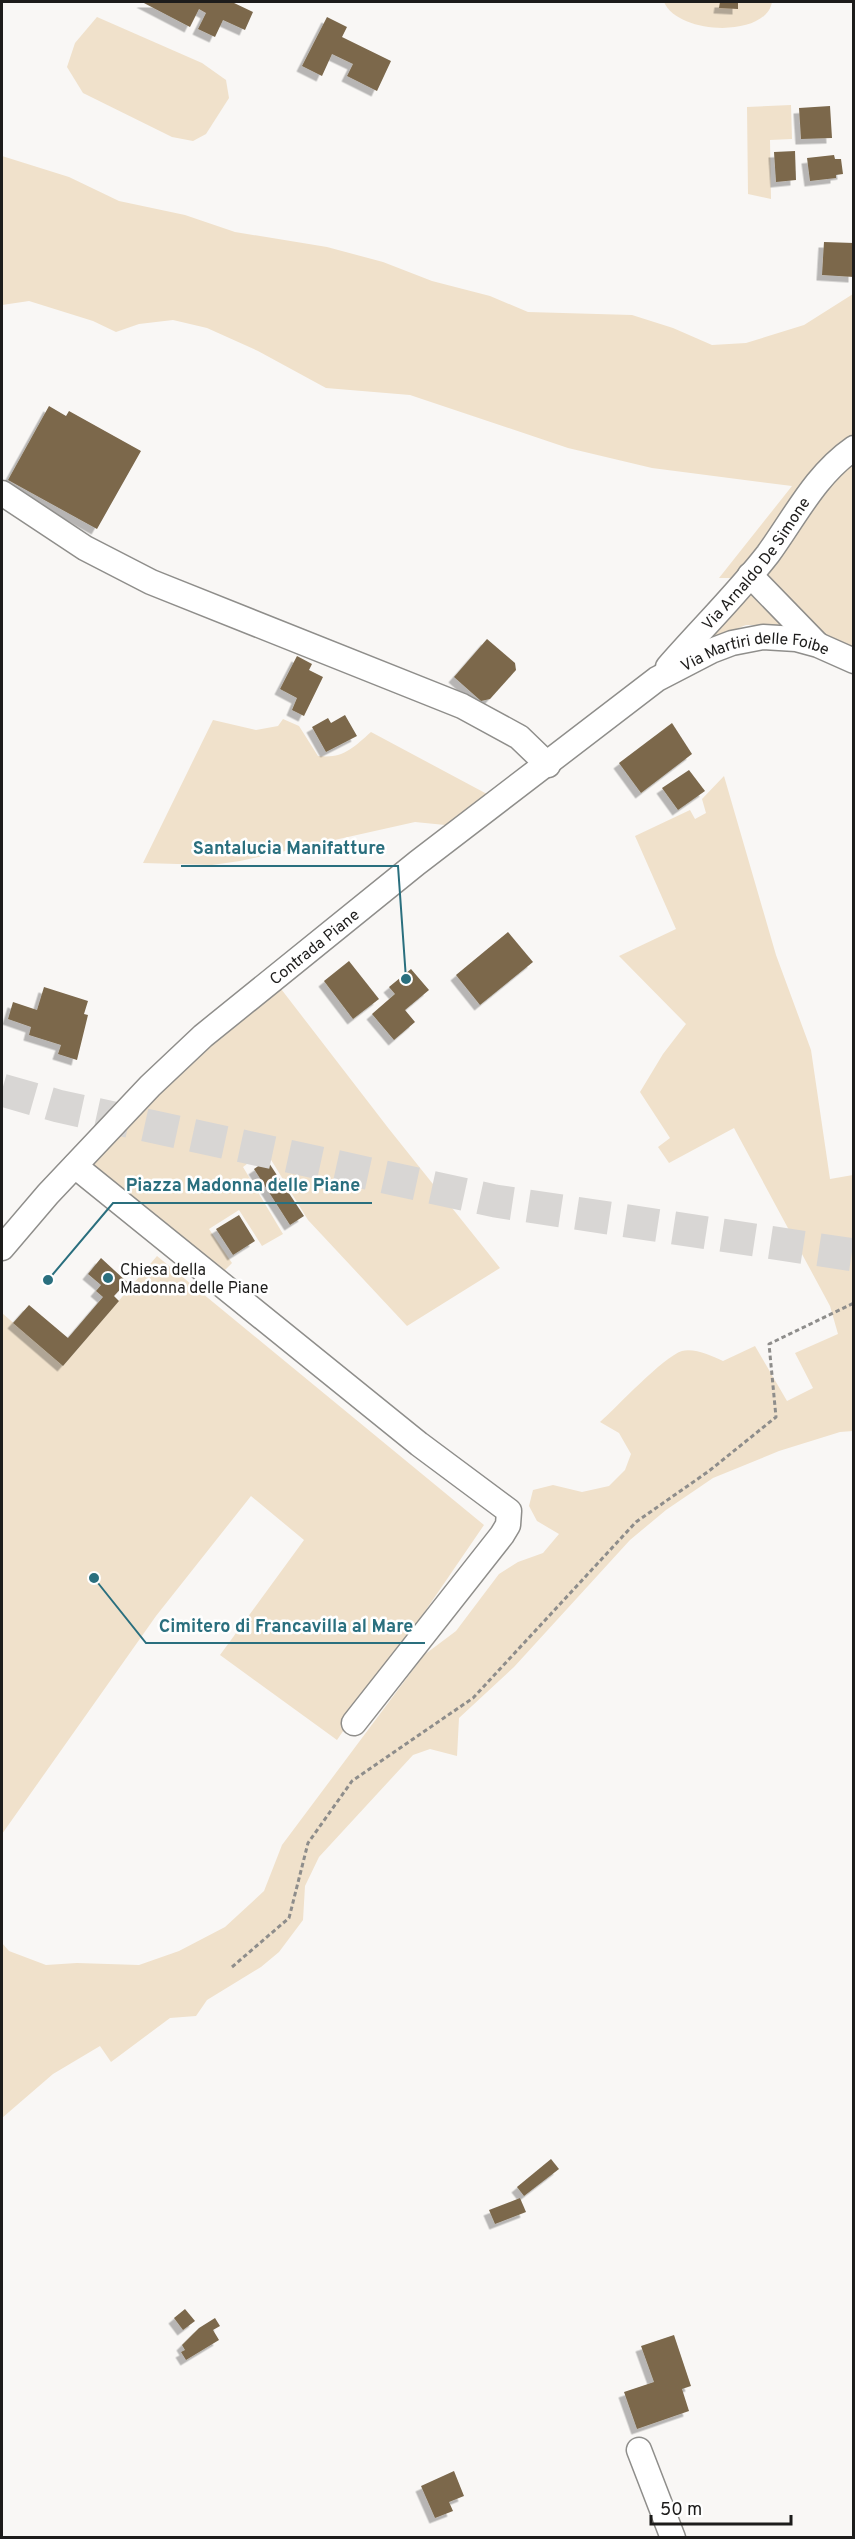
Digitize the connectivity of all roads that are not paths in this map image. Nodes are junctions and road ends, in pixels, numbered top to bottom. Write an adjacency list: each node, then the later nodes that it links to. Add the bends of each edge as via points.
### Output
1 (854, 448): 3 (street, Via Arnaldo De Simone, via 809,491)
2 (2, 493): 7 (street, via 85,548 150,582 462,706 519,737)
3 (750, 575): 4 (street); 6 (street, Via Arnaldo De Simone)
4 (818, 645): 5 (street, Via Martiri delle Foibe); 6 (street, Via Martiri delle Foibe, via 782,637 748,639 711,651)
5 (854, 662)
6 (657, 679): 7 (street, Contrada Piane)
7 (548, 765): 8 (street, Contrada Piane, via 433,851 203,1036)
8 (75, 1166): 9 (street, Contrada Piane); 10 (street, via 508,1511 508,1525 502,1535)
9 (2, 1248)
10 (354, 1723)
11 (639, 2450): 12 (street)
12 (673, 2538)

